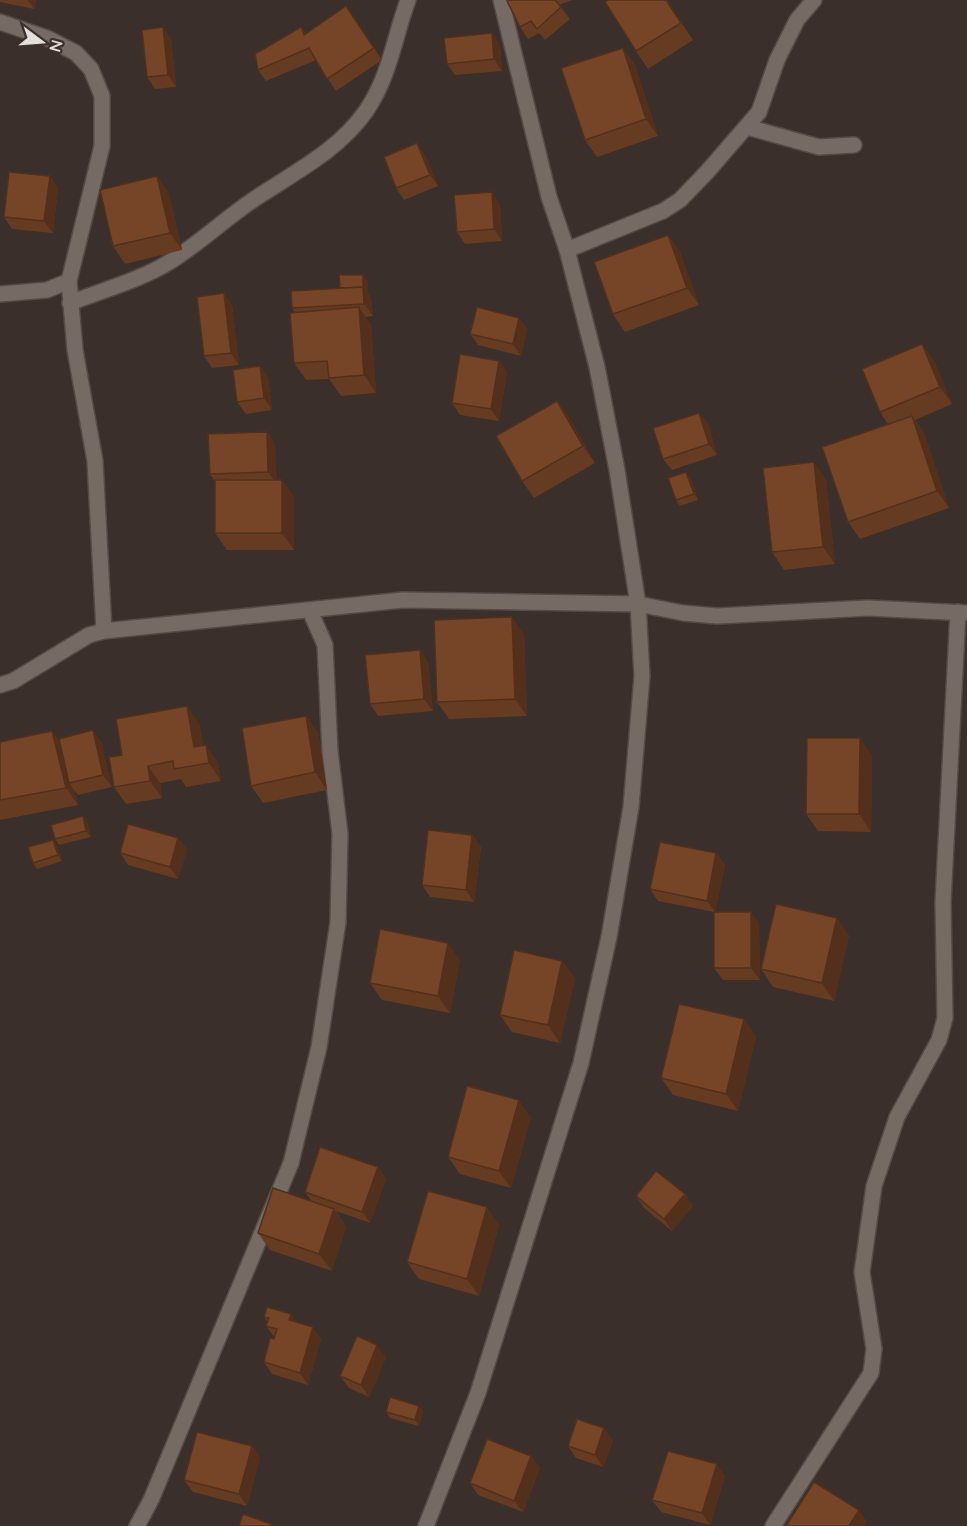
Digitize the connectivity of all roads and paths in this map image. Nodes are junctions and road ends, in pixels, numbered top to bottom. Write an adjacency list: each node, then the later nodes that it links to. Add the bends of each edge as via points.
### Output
1 (408, 0): 10 (street, via 393,59 380,89 348,134 307,167 254,199 170,261)
2 (501, 0): 7 (street, via 549,197)
3 (814, 0): 5 (street, via 797,20 777,60 759,111)
4 (0, 22): 8 (street, via 76,53 91,69 102,96 102,146)
5 (747, 127): 6 (street, via 819,147); 7 (street, via 680,200 648,218)
6 (854, 145)
7 (567, 250): 11 (street, via 599,378)
8 (69, 282): 9 (street, via 47,290); 10 (street)
9 (0, 294)
10 (70, 303): 14 (street, via 95,461)
11 (638, 604): 12 (street, via 404,600); 13 (street, via 717,616 868,608); 17 (street, via 642,676 631,807 609,937 581,1063 478,1393)
12 (310, 611): 14 (street); 16 (street, via 325,645 330,751 340,834 338,922 320,1047 291,1163)
13 (963, 612): 18 (street, via 943,902 945,1018 939,1040 897,1117 874,1186 862,1272 873,1349 871,1373)
14 (104, 632): 15 (street, via 89,635)
15 (0, 685)
16 (137, 1526)
17 (426, 1526)
18 (773, 1526)

